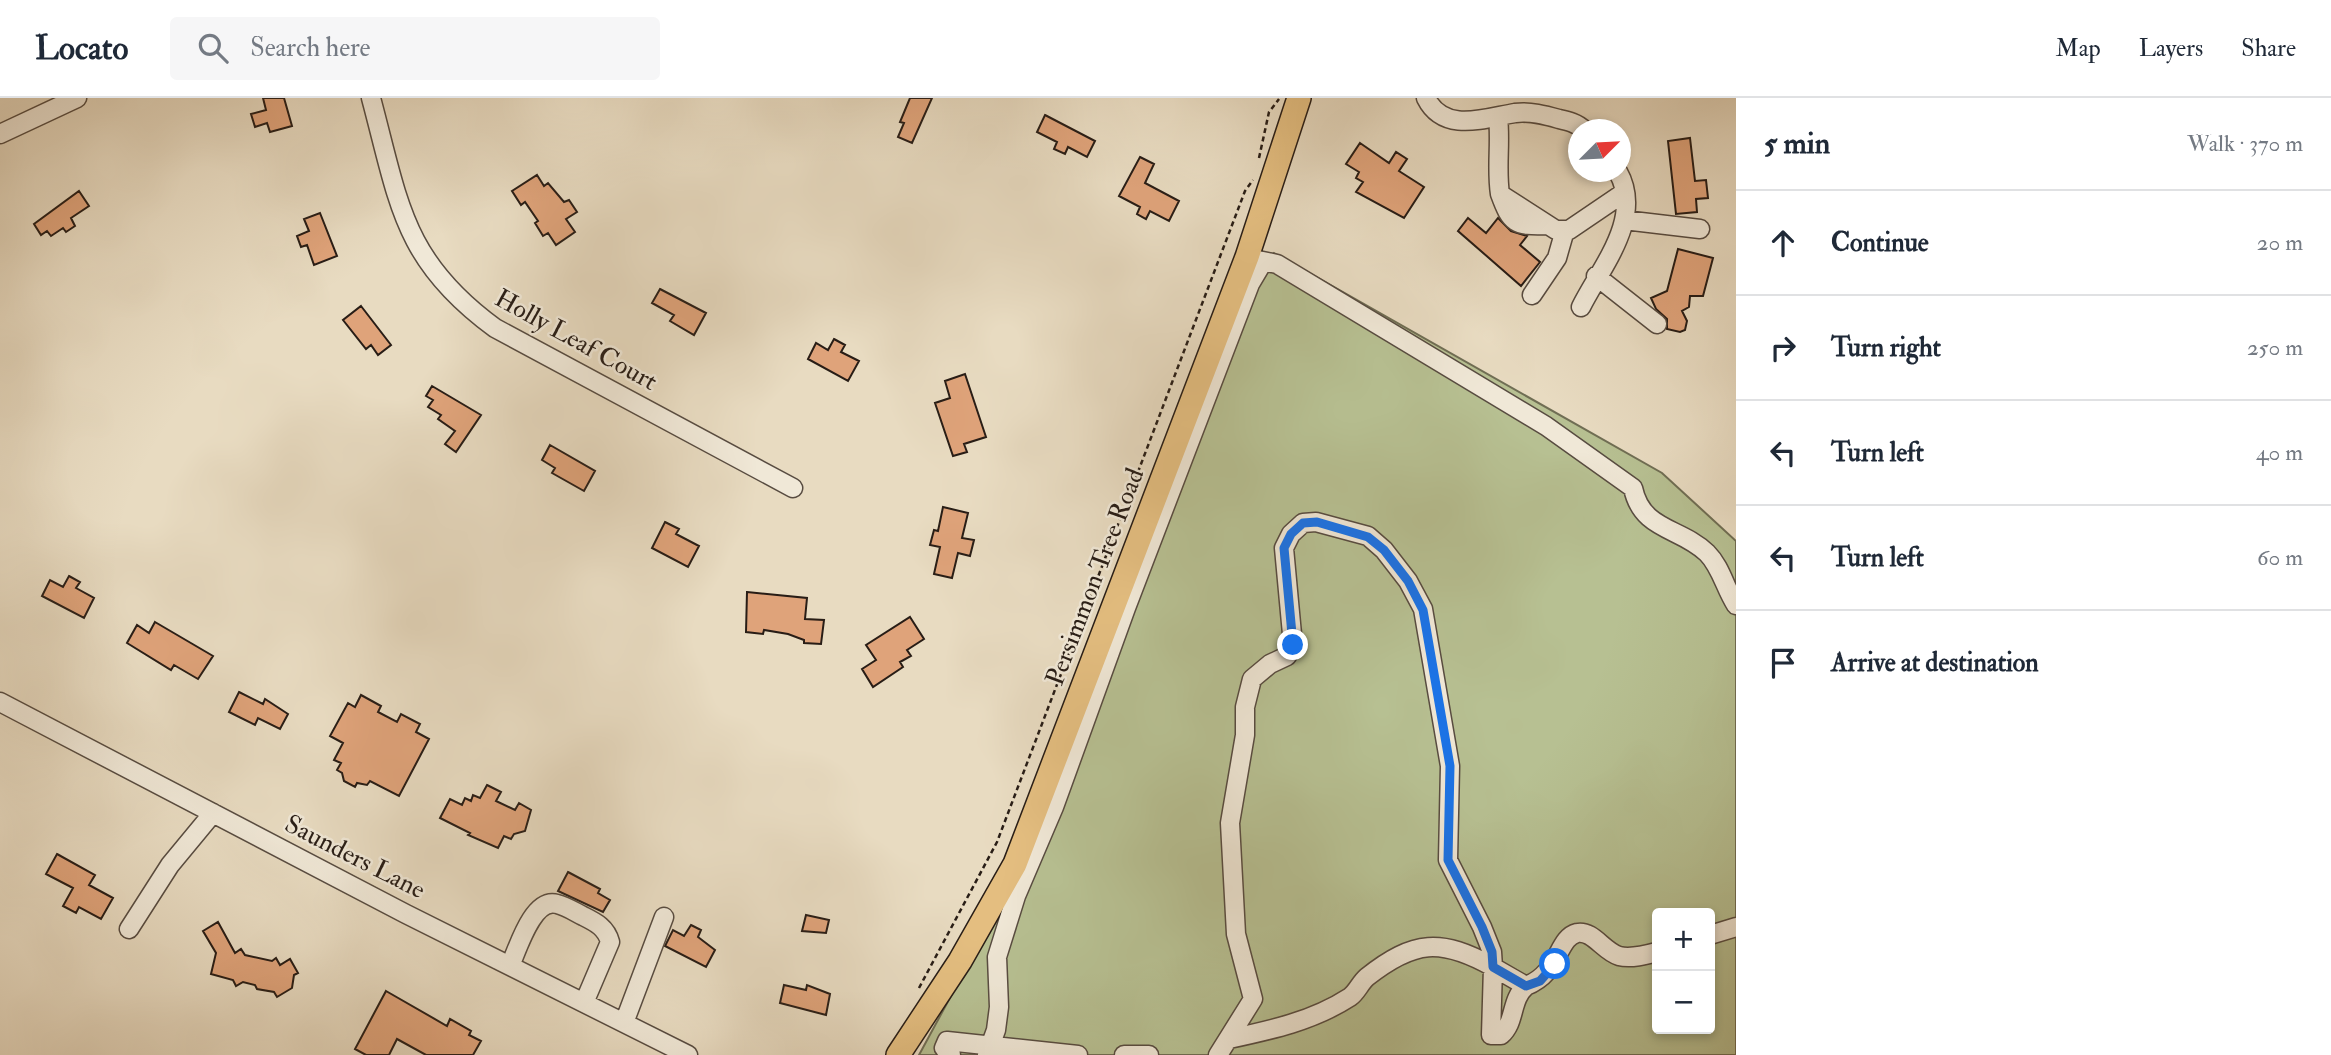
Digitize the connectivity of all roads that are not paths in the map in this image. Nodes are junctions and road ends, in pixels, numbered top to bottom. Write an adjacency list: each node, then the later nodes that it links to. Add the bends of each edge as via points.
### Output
1 (77, 98): 8 (street)
2 (372, 98): 19 (street, Holly Leaf Court, via 401,215 429,267 463,305 495,328)
3 (1426, 98): 6 (street, via 1450,120)
4 (1290, 100): 14 (main road, Persimmon Tree Road)
5 (1520, 105): 6 (street); 7 (street)
6 (1498, 117): 13 (street, via 1497,177 1509,216 1523,226)
7 (1568, 122)
8 (0, 134)
9 (1622, 182): 10 (street)
10 (1625, 192): 11 (street); 13 (street)
11 (1624, 220): 12 (street); 15 (street, via 1614,249)
12 (1700, 229)
13 (1565, 230): 16 (street, via 1558,258)
14 (1255, 260): 20 (street, via 1278,264 1594,458 1633,488 1636,504 1646,516 1706,552); 34 (street, via 1250,284 1054,807 1016,896 997,957 999,1007); 36 (main road, Persimmon Tree Road, via 1015,864 960,961)
15 (1596, 276): 17 (street); 18 (street)
16 (1532, 295)
17 (1581, 307)
18 (1657, 324)
19 (793, 488)
20 (1736, 605)
21 (0, 702): 22 (street, Saunders Lane)
22 (213, 813): 25 (street, via 170,865); 28 (street, Saunders Lane)
23 (664, 917): 32 (street)
24 (1736, 927): 26 (street)
25 (129, 929)
26 (1715, 933)
27 (1652, 953): 30 (street, via 1619,956 1587,932 1570,935 1555,964 1540,981)
28 (510, 965): 31 (street, Saunders Lane); 31 (street, via 535,912 544,905 555,903 596,923 610,942)
29 (1493, 967): 30 (street); 30 (street, via 1491,1035 1506,1031 1514,1003); 33 (street, via 1447,946 1423,945 1397,955 1364,980 1353,996 1307,1020); 33 (street, via 1482,927 1448,860 1450,766 1423,610 1408,581 1368,537 1317,522 1303,523 1284,548 1293,645 1287,656 1252,679 1245,707 1245,735 1230,823 1231,862 1236,934 1253,999)
30 (1526, 986)
31 (584, 1003): 32 (street, Saunders Lane)
32 (624, 1023): 35 (street, Saunders Lane)
33 (1229, 1039): 41 (street)
34 (989, 1051): 37 (street, via 947,1041 944,1048); 38 (street)
35 (688, 1055)
36 (898, 1055)
37 (951, 1055)
38 (1079, 1055)
39 (1124, 1055): 40 (street)
40 (1149, 1055)
41 (1217, 1055)

